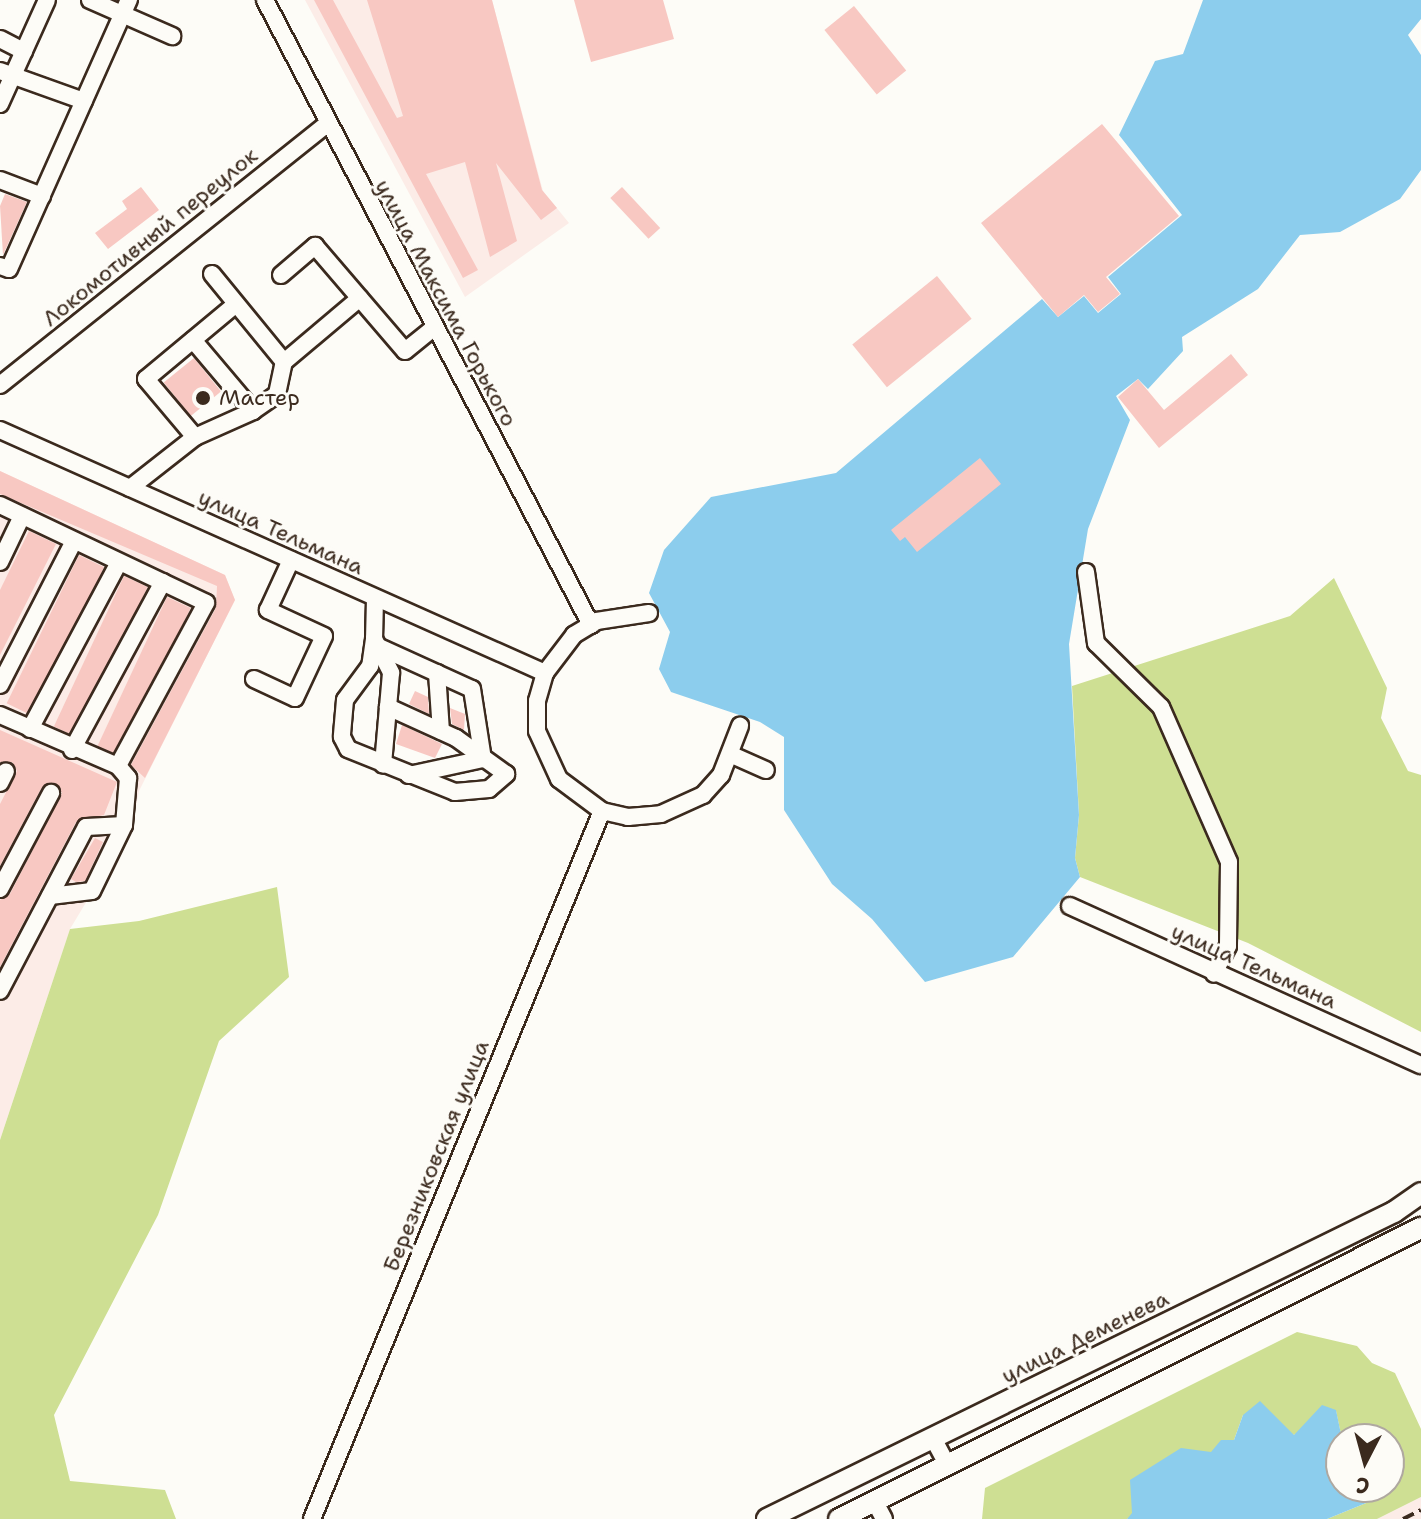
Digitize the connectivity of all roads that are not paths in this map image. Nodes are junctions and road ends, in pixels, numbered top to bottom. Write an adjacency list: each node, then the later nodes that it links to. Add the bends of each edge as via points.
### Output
1 (47, 0): 7 (street)
2 (90, 0): 4 (street)
3 (265, 0): 11 (street, улица Максима Горького)
4 (126, 7): 5 (street); 9 (street)
5 (172, 36)
6 (0, 39): 7 (street)
7 (24, 51): 8 (street)
8 (6, 74): 9 (street); 10 (street)
9 (84, 101): 13 (street)
10 (0, 104)
11 (327, 124): 19 (street, улица Максима Горького); 22 (street, Локомотивный переулок)
12 (0, 180): 13 (street)
13 (42, 196): 14 (street, via 9,269)
14 (0, 266)
15 (212, 274): 18 (street)
16 (281, 275): 17 (street, via 315,246)
17 (360, 298): 19 (street, via 405,351); 21 (street)
18 (236, 304): 20 (street); 21 (street)
19 (433, 328): 37 (street, улица Максима Горького)
20 (193, 340): 23 (street); 25 (street, via 146,379)
21 (284, 362): 23 (street, via 277,394)
22 (0, 385)
23 (253, 411): 25 (street)
24 (0, 430): 26 (street, улица Тельмана)
25 (195, 437): 26 (street)
26 (130, 488): 30 (street, улица Тельмана)
27 (0, 505): 28 (street)
28 (22, 516): 29 (street); 31 (street)
29 (74, 541): 32 (street); 42 (street)
30 (291, 560): 35 (street, улица Тельмана); 41 (street, via 268,610 324,636 295,698)
31 (0, 562)
32 (119, 562): 34 (street); 46 (street)
33 (1086, 572): 61 (street, via 1096,643 1161,707 1229,862 1228,946)
34 (163, 582): 48 (street); 52 (street, via 206,603)
35 (375, 599): 38 (street); 40 (street, улица Тельмана)
36 (649, 613): 37 (street, via 622,614)
37 (591, 625): 40 (street, via 555,655)
38 (376, 642): 39 (street); 43 (street, via 391,673); 51 (street, via 370,666 347,692 342,737 348,749)
39 (437, 673): 47 (street); 50 (street, via 472,689)
40 (545, 673): 56 (street, via 537,701 537,731 545,757 578,798)
41 (254, 679)
42 (0, 685)
43 (388, 707): 47 (street); 51 (street)
44 (0, 715): 46 (street)
45 (740, 726): 49 (street)
46 (30, 729): 48 (street)
47 (441, 731): 50 (street)
48 (72, 750): 52 (street)
49 (732, 755): 53 (street); 56 (street, via 703,795 680,809 628,817)
50 (483, 759): 54 (street); 54 (street, via 506,774 489,789 455,792)
51 (383, 765): 54 (street)
52 (118, 766): 57 (street, via 128,778)
53 (766, 770)
54 (408, 775)
55 (51, 793): 58 (street)
56 (602, 811): 69 (street, Березниковская улица)
57 (124, 825): 59 (street, via 92,891); 59 (street, via 86,827)
58 (0, 889)
59 (50, 896): 62 (street)
60 (1070, 906): 61 (street, улица Тельмана)
61 (1214, 974): 63 (street, улица Тельмана)
62 (0, 991)
63 (1421, 1065)
64 (1421, 1193): 66 (main road, улица Деменева, via 1394,1212)
65 (1421, 1228): 67 (main road)
66 (933, 1438): 67 (street); 70 (main road, улица Деменева)
67 (948, 1466): 68 (main road)
68 (879, 1510): 71 (main road)
69 (312, 1519)
70 (767, 1519)
71 (839, 1519)

